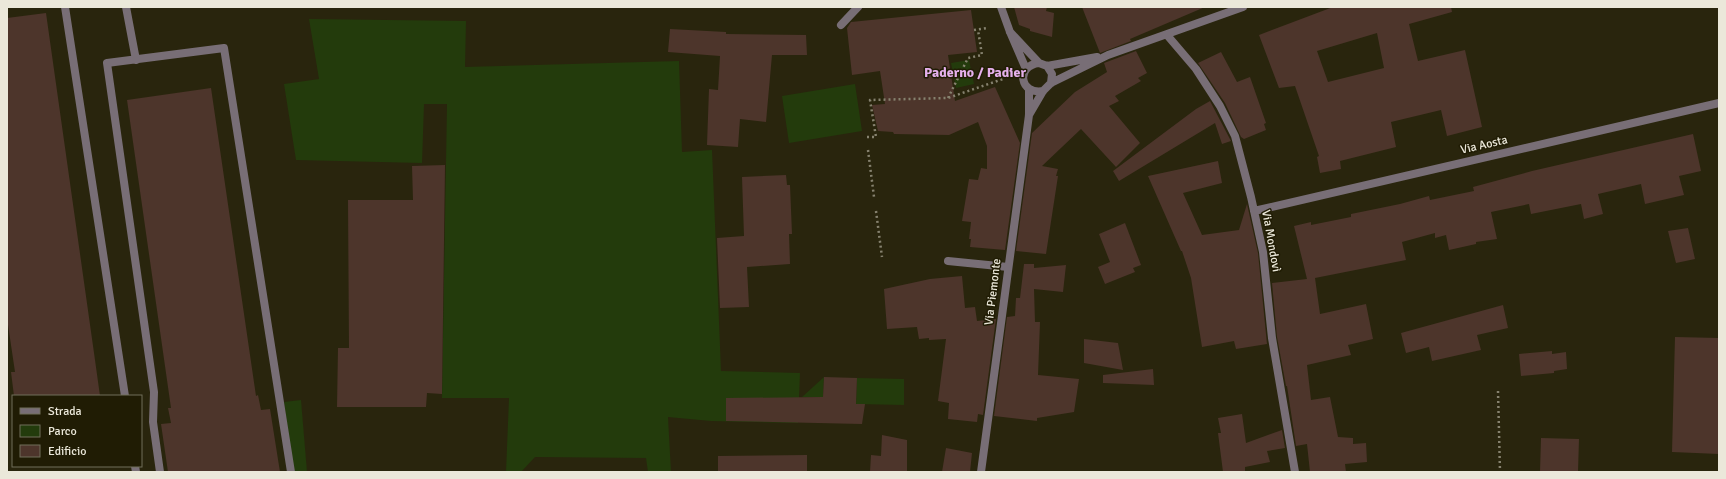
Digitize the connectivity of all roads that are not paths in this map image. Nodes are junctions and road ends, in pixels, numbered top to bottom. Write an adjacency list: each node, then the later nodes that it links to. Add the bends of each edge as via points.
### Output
1 (65, 7): 21 (street)
2 (126, 7): 10 (street)
3 (858, 7): 6 (street)
4 (1001, 7): 7 (street)
5 (1243, 7): 8 (street)
6 (841, 25)
7 (1010, 32): 11 (street); 12 (street)
8 (1167, 35): 9 (street); 18 (street, Via Mondovì, via 1196,69 1220,106 1235,136)
9 (1108, 55): 11 (street); 13 (street)
10 (136, 60): 22 (street, via 107,64 154,392 153,422); 23 (street, via 224,48)
11 (1043, 65): 12 (street, via 1032,64); 13 (street, via 1052,74)
12 (1026, 69): 14 (street, via 1024,83)
13 (1051, 83): 15 (street)
14 (1029, 89): 15 (street); 17 (street)
15 (1043, 91): 17 (street)
16 (1719, 103): 18 (street, Via Aosta)
17 (1029, 115): 20 (street, Via Piemonte)
18 (1254, 211): 25 (street, Via Mondovì, via 1263,252 1272,338)
19 (948, 261): 20 (street)
20 (1008, 267): 24 (street, Via Piemonte)
21 (125, 395)
22 (160, 472)
23 (290, 472)
24 (981, 472)
25 (1296, 472)

